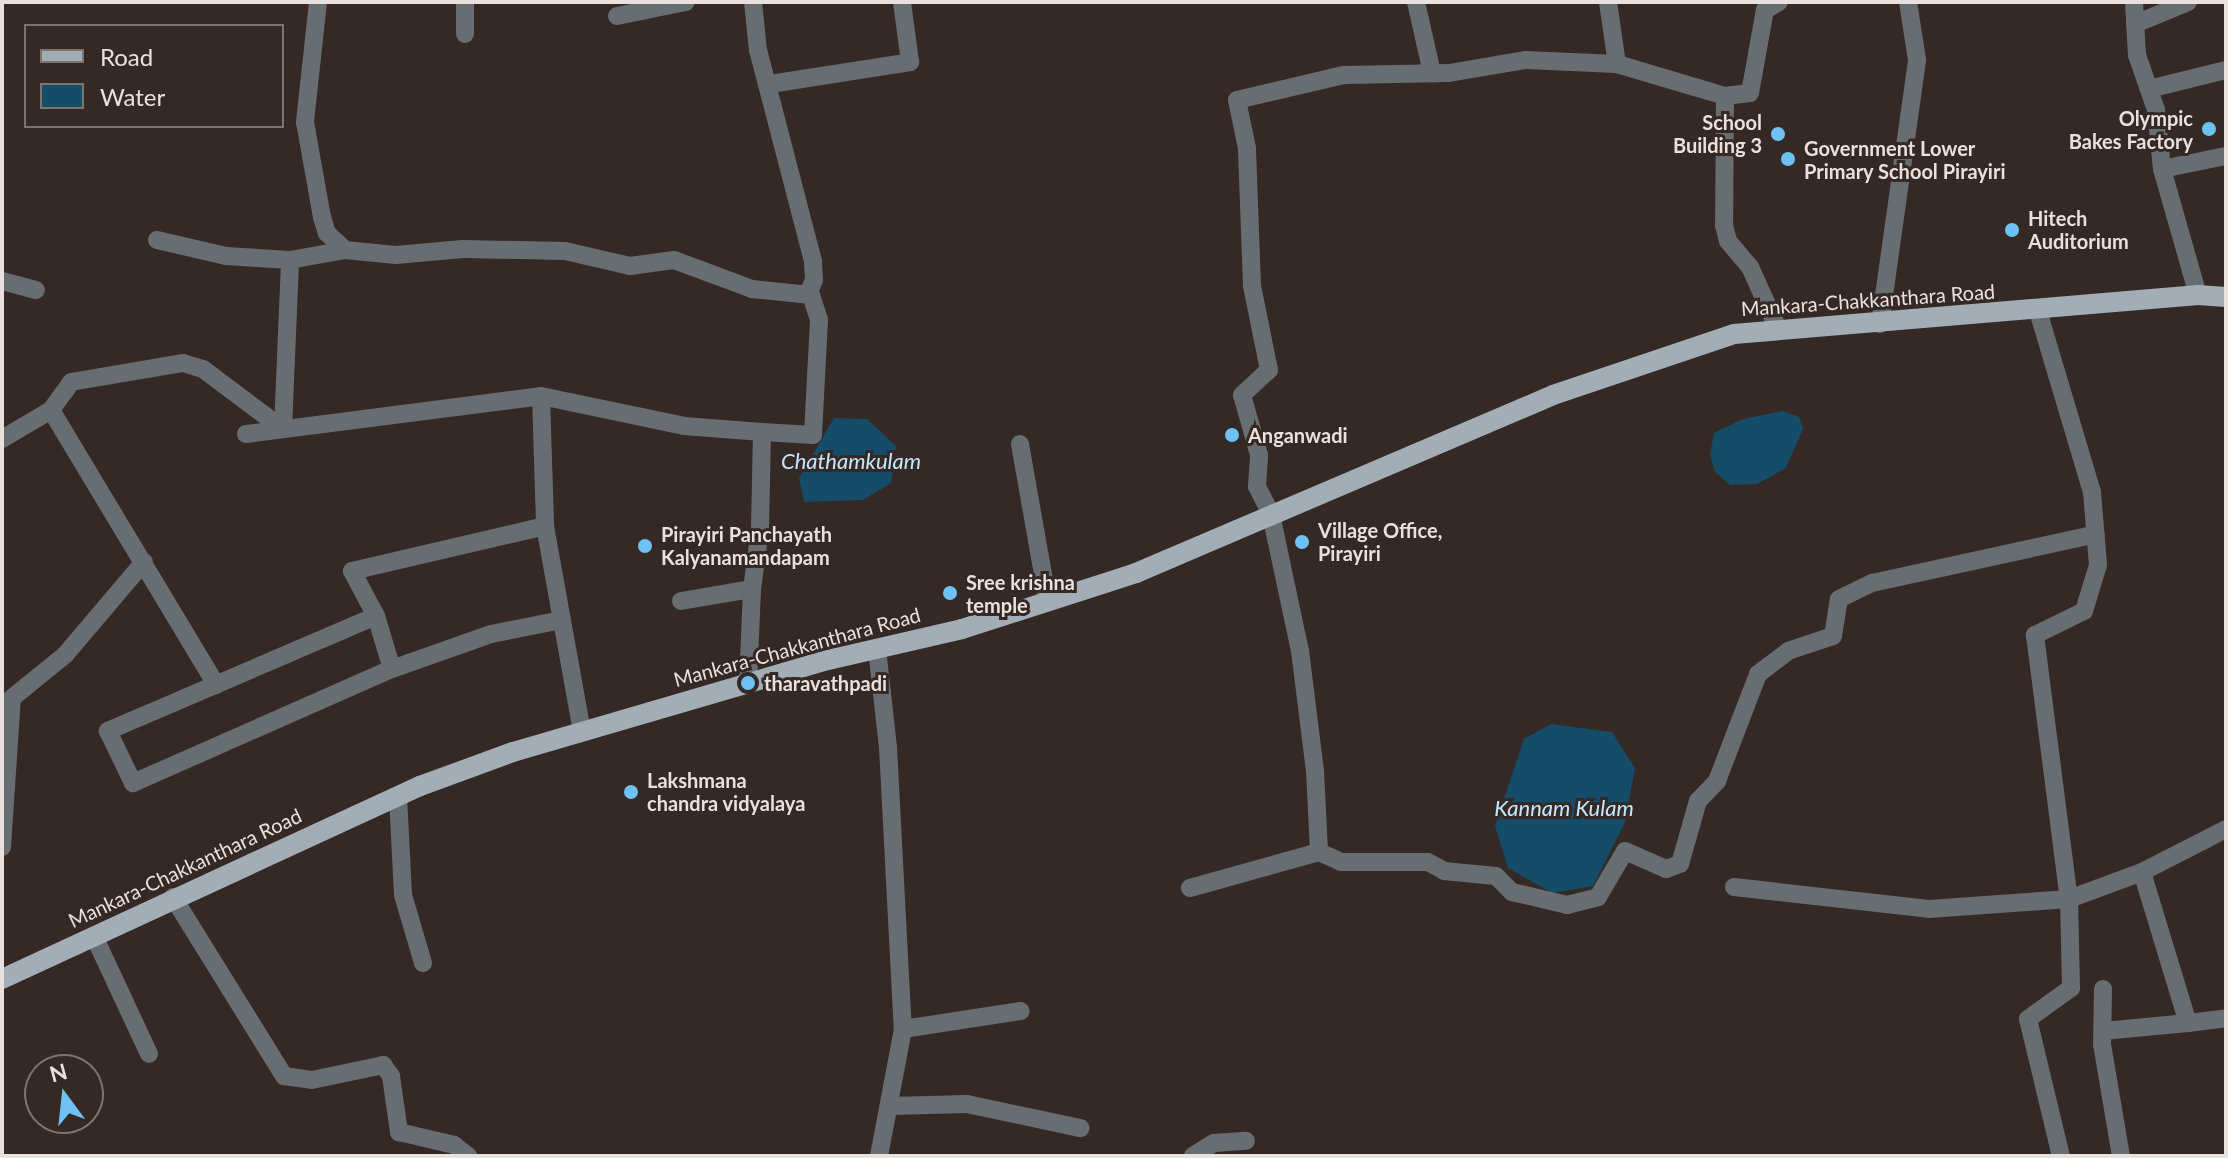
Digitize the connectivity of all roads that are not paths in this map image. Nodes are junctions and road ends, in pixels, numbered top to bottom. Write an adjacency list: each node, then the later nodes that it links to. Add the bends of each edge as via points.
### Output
1 (318, 2): 24 (street, via 305,122 322,217 327,233)
2 (465, 2): 14 (street)
3 (686, 2): 12 (street)
4 (753, 2): 18 (street, via 758,50)
5 (902, 2): 18 (street, via 910,62)
6 (1416, 2): 17 (street)
7 (1608, 2): 15 (street)
8 (1779, 2): 20 (street, via 1765,10 1750,93)
9 (1908, 2): 32 (street, via 1917,60)
10 (2134, 2): 13 (street)
11 (2188, 2): 13 (street)
12 (617, 16)
13 (2135, 24): 19 (street, via 2137,55)
14 (465, 34)
15 (1617, 64): 17 (street, via 1526,60); 20 (street)
16 (2226, 70): 19 (street)
17 (1432, 73): 41 (street, via 1344,75 1237,100 1247,148 1252,286 1269,370 1242,395 1259,455 1257,486)
18 (770, 84): 28 (street, via 813,261)
19 (2149, 89): 22 (street)
20 (1725, 96): 33 (street, via 1724,225)
21 (2226, 156): 22 (street)
22 (2162, 169): 29 (street)
23 (157, 240): 25 (street, via 226,256)
24 (345, 250): 25 (street); 28 (street, via 396,255 463,249 565,251 630,266 674,260 752,289)
25 (290, 260): 36 (street)
26 (2, 281): 27 (street)
27 (36, 290)
28 (808, 294): 37 (street, via 819,320 813,435)
29 (2198, 295): 30 (main road, Mankara-Chakkanthara Road); 31 (main road, Mankara-Chakkanthara Road)
30 (2226, 297)
31 (2038, 311): 32 (main road, Mankara-Chakkanthara Road); 43 (street, via 2092,492)
32 (1880, 324): 33 (main road, Mankara-Chakkanthara Road)
33 (1779, 331): 41 (main road, Mankara-Chakkanthara Road, via 1734,334 1553,395)
34 (541, 396): 36 (street); 37 (street, via 684,426); 42 (street)
35 (51, 410): 36 (street, via 71,382 183,363 203,369); 39 (street); 44 (street)
36 (283, 429): 38 (street)
37 (762, 432): 45 (street, via 760,530)
38 (246, 434)
39 (2, 439)
40 (1020, 444): 47 (street)
41 (1271, 514): 47 (main road, Mankara-Chakkanthara Road, via 1136,573); 59 (street, via 1300,651)
42 (545, 526): 48 (street, via 352,571); 49 (street)
43 (2096, 534): 59 (street, via 1872,583 1839,599 1833,636 1788,651 1758,674 1717,781 1698,801 1680,864 1666,869 1625,851 1598,897 1567,905 1512,892 1496,876 1444,871 1428,862 1341,862); 64 (street, via 2098,565 2084,611 2035,635)
44 (144, 562): 53 (street); 56 (street, via 65,655 12,698)
45 (752, 589): 46 (street); 52 (street)
46 (681, 601)
47 (1048, 602): 50 (main road, Mankara-Chakkanthara Road)
48 (376, 616): 51 (street); 53 (street)
49 (562, 620): 51 (street, via 491,634); 54 (street)
50 (877, 649): 52 (main road, Mankara-Chakkanthara Road); 72 (street, via 888,747)
51 (392, 669): 53 (street, via 133,783 108,731)
52 (748, 683): 54 (main road, Mankara-Chakkanthara Road)
53 (216, 685)
54 (582, 731): 55 (main road, Mankara-Chakkanthara Road)
55 (398, 796): 63 (main road, Mankara-Chakkanthara Road); 66 (street, via 403,895)
56 (5, 820): 58 (street)
57 (2226, 829): 60 (street)
58 (2, 847)
59 (1319, 852): 62 (street)
60 (2142, 872): 64 (street); 71 (street)
61 (1734, 887): 64 (street, via 1929,909)
62 (1190, 888)
63 (173, 897): 65 (main road, Mankara-Chakkanthara Road); 78 (street, via 284,1076 312,1080 383,1065 391,1076 399,1132 454,1145)
64 (2069, 899): 81 (street, via 2071,988 2028,1019)
65 (94, 936): 67 (main road, Mankara-Chakkanthara Road); 74 (street)
66 (423, 963)
67 (2, 979)
68 (2103, 989): 73 (street)
69 (1021, 1011): 72 (street)
70 (2226, 1018): 71 (street)
71 (2188, 1023): 73 (street)
72 (903, 1029): 75 (street)
73 (2103, 1031): 82 (street)
74 (149, 1054)
75 (891, 1106): 76 (street, via 967,1104); 79 (street)
76 (1080, 1128)
77 (1246, 1141): 80 (street, via 1214,1143)
78 (468, 1156)
79 (879, 1156)
80 (1193, 1156)
81 (2061, 1156)
82 (2121, 1156)

